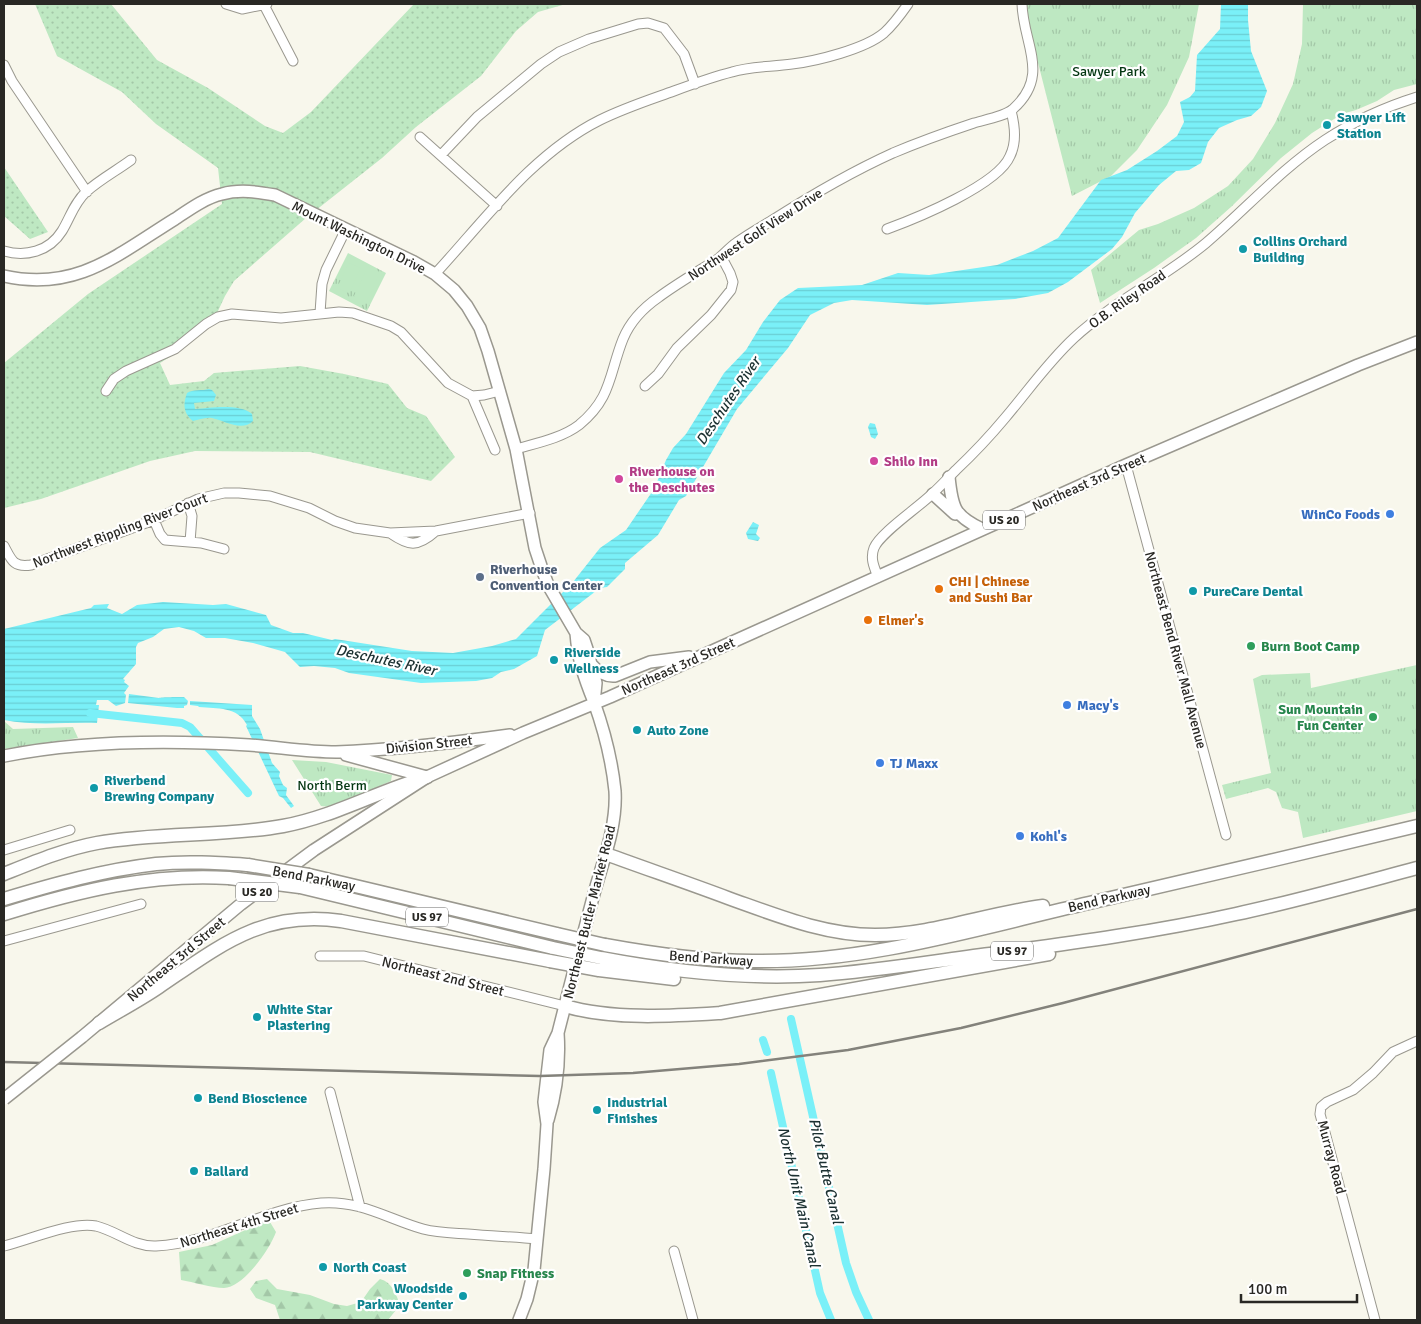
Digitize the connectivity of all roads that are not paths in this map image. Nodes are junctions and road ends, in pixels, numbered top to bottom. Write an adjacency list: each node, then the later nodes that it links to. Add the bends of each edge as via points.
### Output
1 (226, 4): 3 (street, via 242,9)
2 (908, 4): 7 (street, via 894,23 868,44 794,64 732,72)
3 (266, 5): 5 (street)
4 (1022, 6): 9 (street, via 1034,69 1028,91)
5 (293, 61)
6 (4, 64): 13 (street)
7 (695, 84): 11 (street, via 684,54 664,28 648,23 638,24 559,52 484,111); 14 (street, via 625,109 575,135 550,152)
8 (1417, 97): 30 (street, O.B. Riley Road, via 1366,116 1324,141 1193,254 1094,321 1055,358 1004,420)
9 (1011, 111): 16 (street, via 1015,127 1010,156 993,178 925,215); 18 (street, Northwest Golf View Drive, via 938,135 884,158 803,200)
10 (420, 137): 11 (street)
11 (441, 155): 14 (street)
12 (131, 160): 13 (street)
13 (86, 192): 17 (street, via 61,232 48,246 22,254)
14 (497, 206): 19 (street)
15 (346, 229): 19 (main road, Mount Washington Drive); 20 (main road, Mount Washington Drive, via 275,196 252,191 222,194 199,204 92,268 49,280); 21 (street, via 326,270)
16 (887, 229)
17 (4, 251)
18 (721, 256): 23 (street, via 733,282 732,290); 27 (street, Northwest Golf View Drive, via 658,297 635,318 623,339 610,383 601,402 589,416 561,434)
19 (435, 274): 25 (main road, Mount Washington Drive, via 454,290 480,328)
20 (4, 276)
21 (320, 313): 24 (street, via 281,318 232,314 218,317 175,349 126,371 114,379); 26 (street, via 353,313 391,326 410,340 448,383)
22 (1417, 342): 29 (main road, Northeast 3rd Street / US 20)
23 (645, 386)
24 (106, 391)
25 (500, 391): 26 (street); 27 (main road, Mount Washington Drive)
26 (472, 396): 28 (street)
27 (516, 449): 33 (main road, Mount Washington Drive)
28 (495, 450)
29 (1126, 465): 36 (main road, Northeast 3rd Street / US 20); 51 (street, Northeast Bend River Mall Avenue)
30 (949, 477): 31 (street, O.B. Riley Road); 35 (main road, via 953,506)
31 (933, 494): 35 (main road); 40 (street, O.B. Riley Road, via 875,546 872,555)
32 (188, 503): 33 (street, Northwest Rippling River Court, via 224,493 270,496 310,508 355,528 390,533 436,531); 34 (street, Northwest Rippling River Court); 37 (street, via 192,516)
33 (530, 513): 41 (main road, Mount Washington Drive, via 536,548 548,585)
34 (154, 520): 37 (street, via 165,540); 38 (street, Northwest Rippling River Court, via 31,565 23,566 11,560)
35 (966, 522): 36 (main road)
36 (982, 530): 40 (main road, Northeast 3rd Street / US 20)
37 (190, 542): 39 (street)
38 (4, 546)
39 (224, 549)
40 (878, 577): 42 (main road, Northeast 3rd Street / US 20)
41 (576, 633): 43 (main road, Mount Washington Drive, via 584,640); 44 (main road, Mount Washington Drive, via 586,686)
42 (700, 656): 43 (main road, via 650,662 615,676 598,672); 44 (main road, Northeast 3rd Street / US 20)
43 (591, 664): 44 (main road, Mount Washington Drive, via 596,683)
44 (594, 703): 45 (main road, Northeast 3rd Street / US 20); 53 (main road, Northeast Butler Market Road, via 615,791)
45 (523, 733): 46 (main road, Division Street, via 430,746); 48 (main road, Northeast 3rd Street / US 20)
46 (335, 752): 47 (main road, Division Street, via 214,743 102,744); 48 (main road, Division Street)
47 (4, 756)
48 (427, 777): 55 (highway, via 325,815 284,826 96,843); 65 (main road, Northeast 3rd Street / US 20, via 314,850 241,904)
49 (1417, 826): 56 (highway, Bend Parkway / US 97)
50 (70, 830): 52 (street)
51 (1226, 835)
52 (4, 850)
53 (606, 854): 56 (highway, via 791,920 847,934 877,935 923,930 1020,909); 64 (main road, Northeast Butler Market Road)
54 (1417, 868): 60 (highway, Bend Parkway / US 97, via 1305,898)
55 (4, 874)
56 (1113, 898): 57 (highway, Bend Parkway / US 97, bridge, via 893,947 825,957 754,961 701,959 605,945 310,875 248,865 192,862 134,867 77,878)
57 (4, 899)
58 (141, 904): 61 (street)
59 (4, 914): 63 (highway, Bend Parkway / US 97, bridge, via 129,882 191,876 229,878 300,887 553,948)
60 (1154, 930): 63 (highway, Bend Parkway / US 97, via 820,975 758,976); 64 (highway, via 1075,950 720,1012 671,1016 612,1013)
61 (4, 941)
62 (320, 956): 64 (street, Northeast 2nd Street, via 364,956)
63 (600, 964): 65 (highway, bridge, via 550,961 341,921 296,919 260,926 230,940)
64 (565, 1006): 70 (main road, Northeast Butler Market Road, via 558,1033 560,1050 547,1124)
65 (99, 1023): 68 (main road, Northeast 3rd Street / US 20, bridge)
66 (1417, 1041): 75 (street, Murray Road, via 1393,1052 1353,1090 1321,1107 1320,1114)
67 (330, 1092): 69 (street)
68 (4, 1099)
69 (360, 1206): 70 (street, Northeast 4th Street, via 431,1230); 71 (street, Northeast 4th Street, via 341,1203 298,1206 252,1219 211,1236 173,1244 151,1246 134,1243 105,1228 86,1225)
70 (537, 1239): 73 (main road, Northeast Butler Market Road, via 534,1270)
71 (4, 1246)
72 (674, 1251): 74 (street)
73 (519, 1320)
74 (693, 1320)
75 (1375, 1320)

